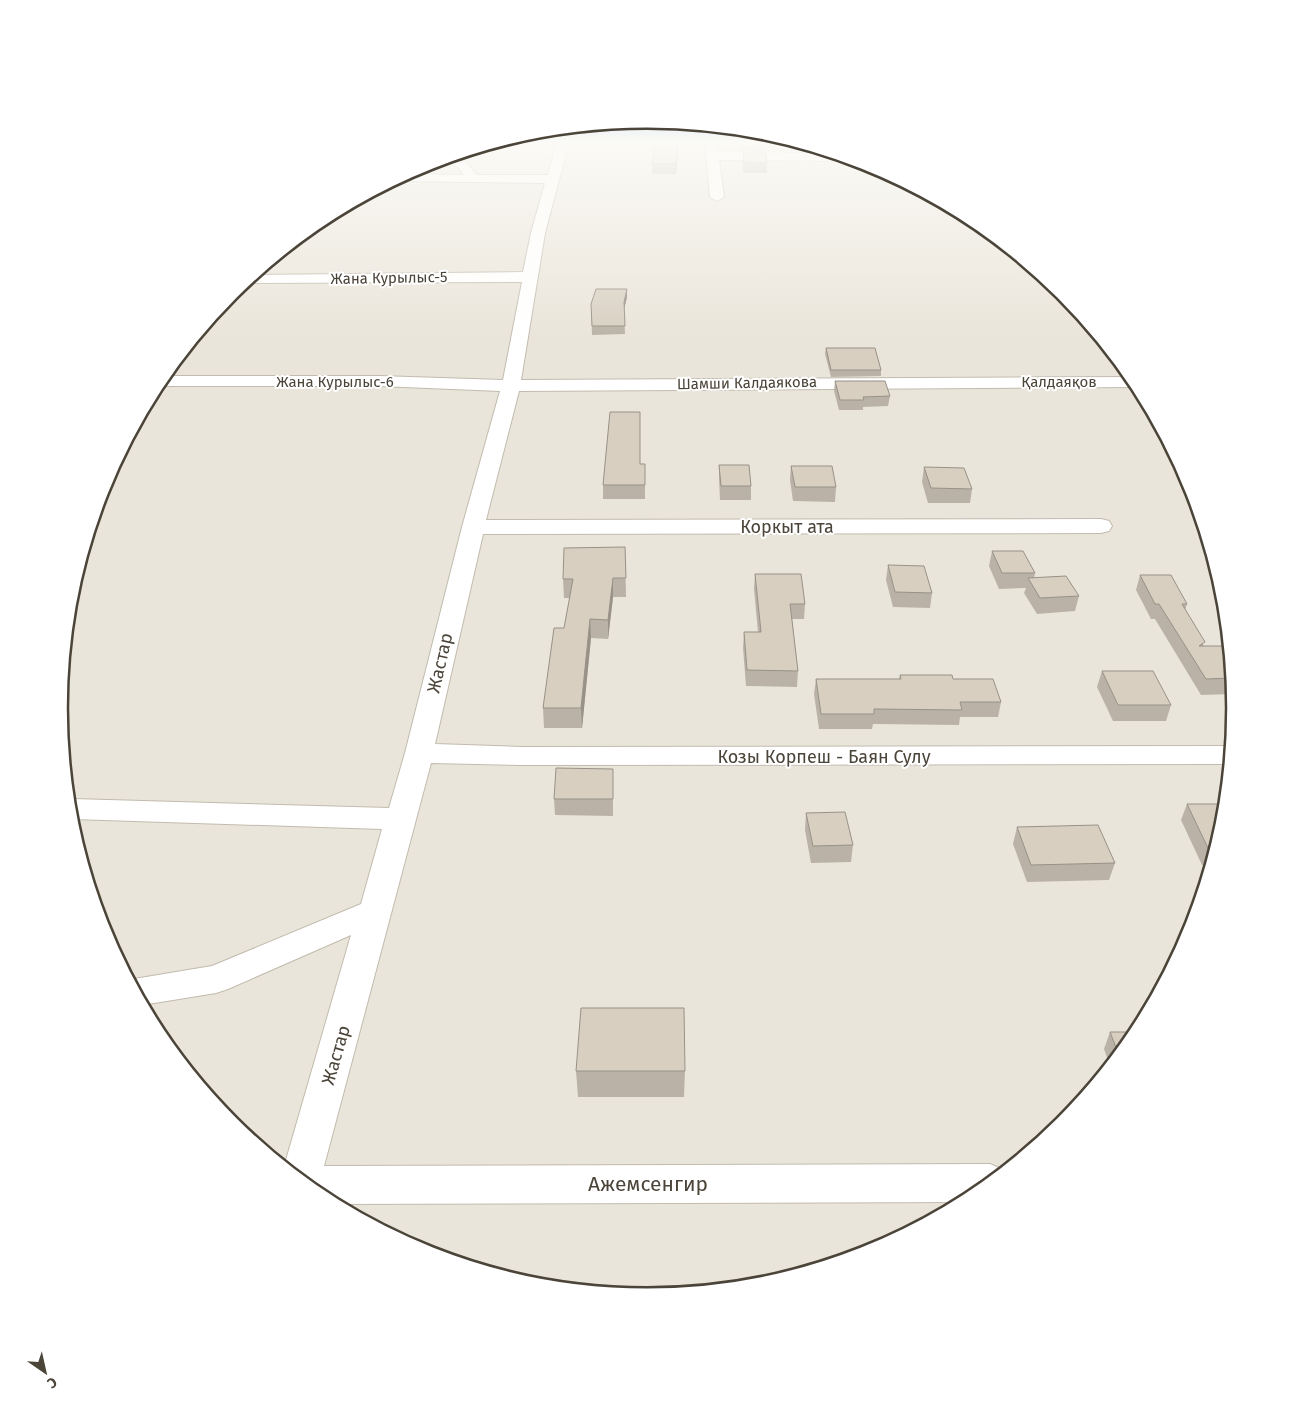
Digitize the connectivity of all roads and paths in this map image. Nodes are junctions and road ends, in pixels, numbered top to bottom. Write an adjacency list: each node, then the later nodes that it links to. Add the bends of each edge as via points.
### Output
1 (545, 208): 2 (street, Жастар)
2 (531, 277): 3 (street, Жана Курылыс-5); 7 (street, Жастар)
3 (258, 280)
4 (169, 381): 7 (street, Жана Курылыс-6)
5 (983, 382): 6 (street, Қалдаяқов); 7 (street, Шамши Калдаякова)
6 (1124, 382)
7 (511, 386): 9 (street, Жастар)
8 (1101, 526): 9 (street, Коркыт ата)
9 (473, 527): 10 (street, Жастар)
10 (419, 753): 11 (street, Козы Корпеш - Баян Сулу, via 551,756); 13 (street, Жастар)
11 (1223, 755)
12 (77, 809): 13 (street)
13 (400, 819): 14 (street, Жастар)
14 (376, 911): 15 (street, via 216,980); 16 (street, Жастар)
15 (141, 991)
16 (302, 1174)
17 (978, 1183): 18 (street, Ажемсенгир)
18 (318, 1185)

